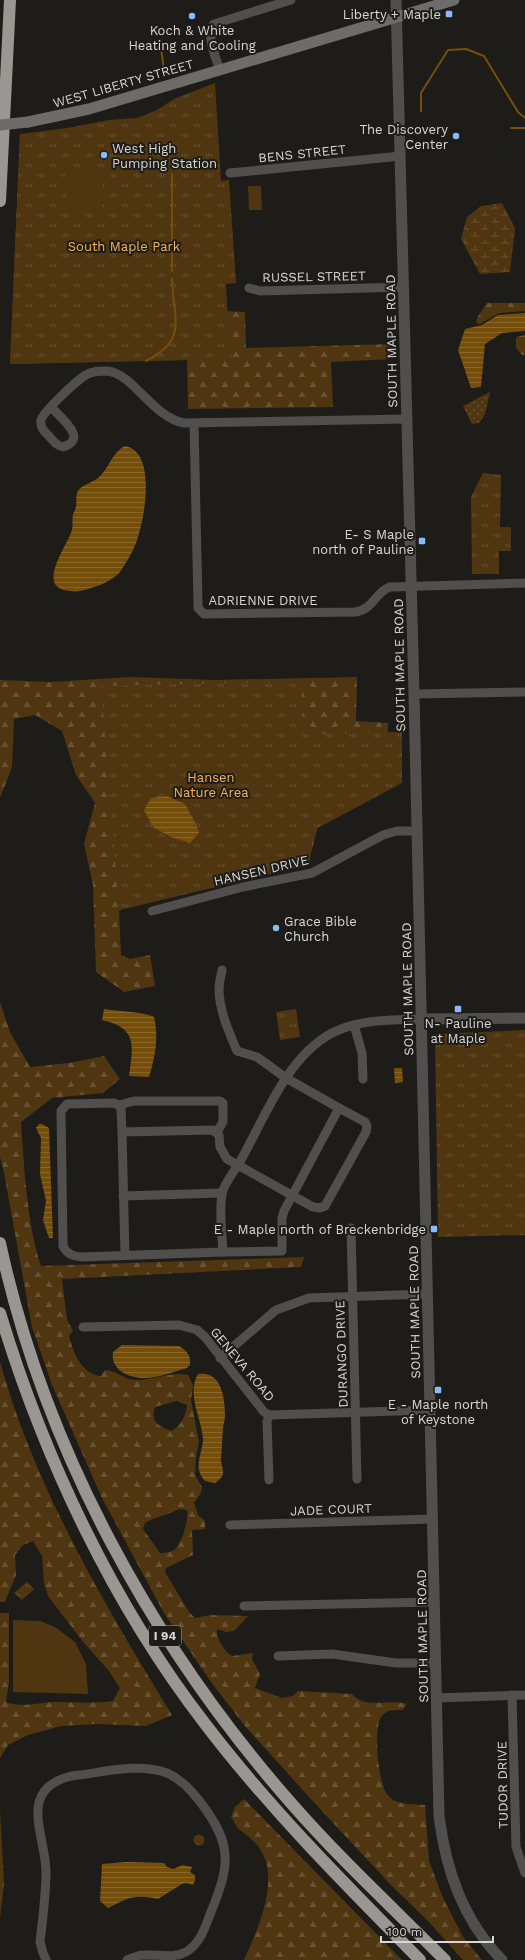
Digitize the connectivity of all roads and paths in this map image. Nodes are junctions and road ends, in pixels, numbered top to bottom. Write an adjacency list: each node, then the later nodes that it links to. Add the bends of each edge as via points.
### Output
1 (10, 0): 10 (highway)
2 (290, 0): 6 (street, via 218,22 211,27 210,34)
3 (396, 0): 5 (street, SOUTH MAPLE ROAD)
4 (454, 0): 5 (main road, WEST LIBERTY STREET)
5 (397, 16): 6 (main road, WEST LIBERTY STREET); 8 (street, SOUTH MAPLE ROAD)
6 (220, 70): 7 (main road, WEST LIBERTY STREET, bridge, via 89,109)
7 (0, 126)
8 (401, 156): 9 (street, BENS STREET); 11 (street, SOUTH MAPLE ROAD)
9 (230, 173)
10 (0, 201)
11 (404, 287): 12 (street, RUSSEL STREET, via 260,291); 14 (street, SOUTH MAPLE ROAD)
12 (249, 288)
13 (51, 407): 15 (street, via 86,374 107,371 122,376 168,418 184,424)
14 (407, 418): 15 (street); 17 (street, SOUTH MAPLE ROAD)
15 (194, 423): 17 (street, ADRIENNE DRIVE, via 198,604 201,612 209,615 355,612 368,608 386,589)
16 (525, 583): 17 (street)
17 (411, 587): 19 (street, SOUTH MAPLE ROAD)
18 (525, 692): 19 (street)
19 (414, 694): 20 (street, SOUTH MAPLE ROAD)
20 (417, 831): 21 (street, HANSEN DRIVE, via 397,831 383,835 312,873 243,887); 24 (street, SOUTH MAPLE ROAD)
21 (152, 911)
22 (222, 970): 26 (street, via 219,989 237,1051 257,1057)
23 (525, 1018): 24 (street)
24 (422, 1019): 25 (street, via 372,1021); 40 (street, SOUTH MAPLE ROAD)
25 (354, 1025): 26 (street, via 332,1034 314,1046 299,1060); 27 (street, via 362,1053)
26 (286, 1078): 29 (street); 32 (street)
27 (363, 1079)
28 (119, 1105): 30 (street); 31 (street, via 134,1101 220,1101 223,1104 224,1117); 39 (street, via 67,1104 61,1111 63,1246 75,1256)
29 (339, 1108): 34 (street); 34 (street, via 365,1122 366,1132 325,1206 314,1207)
30 (122, 1132): 31 (street, via 209,1129); 35 (street)
31 (217, 1132): 32 (street, via 220,1147 227,1159)
32 (238, 1165): 33 (street); 34 (street)
33 (222, 1193): 35 (street); 38 (street)
34 (292, 1195): 38 (street, via 282,1218 282,1251)
35 (123, 1196): 39 (street)
36 (351, 1228): 41 (street, DURANGO DRIVE)
37 (0, 1243): 64 (highway, I 94, via 29,1348 56,1423 108,1537 149,1611 215,1709 291,1803)
38 (223, 1252): 39 (street)
39 (125, 1255)
40 (427, 1294): 41 (street); 45 (street, SOUTH MAPLE ROAD)
41 (352, 1296): 44 (street, via 309,1298 276,1310); 46 (street, DURANGO DRIVE)
42 (0, 1313): 63 (highway, I 94, via 22,1379 74,1507 124,1600 168,1671 204,1724 301,1839)
43 (83, 1327): 44 (street, GENEVA ROAD, via 189,1327 205,1337)
44 (220, 1358): 47 (street, GENEVA ROAD)
45 (430, 1410): 46 (street); 50 (street, SOUTH MAPLE ROAD)
46 (356, 1412): 47 (street); 48 (street, DURANGO DRIVE)
47 (269, 1415): 49 (street, GENEVA ROAD)
48 (357, 1479)
49 (269, 1480)
50 (433, 1519): 51 (street, JADE COURT); 52 (street, SOUTH MAPLE ROAD)
51 (230, 1525)
52 (435, 1602): 53 (street); 55 (street, SOUTH MAPLE ROAD)
53 (244, 1606)
54 (278, 1656): 55 (street, via 332,1654 396,1663)
55 (436, 1663): 58 (street, SOUTH MAPLE ROAD)
56 (512, 1695): 57 (street); 58 (street); 59 (street, TUDOR DRIVE)
57 (525, 1695)
58 (437, 1698): 65 (street, SOUTH MAPLE ROAD, via 439,1816 449,1868 466,1911 484,1940)
59 (521, 1806): 60 (street, TUDOR DRIVE, via 516,1847)
60 (525, 1873)
61 (46, 1960): 62 (street, via 40,1942 46,1870 37,1813 43,1792 61,1778 142,1767 169,1774 181,1782 200,1802 222,1836 226,1859 225,1872 203,1934 194,1946 176,1956 142,1955)
62 (127, 1960)
63 (420, 1960)
64 (445, 1960)
65 (502, 1960)

